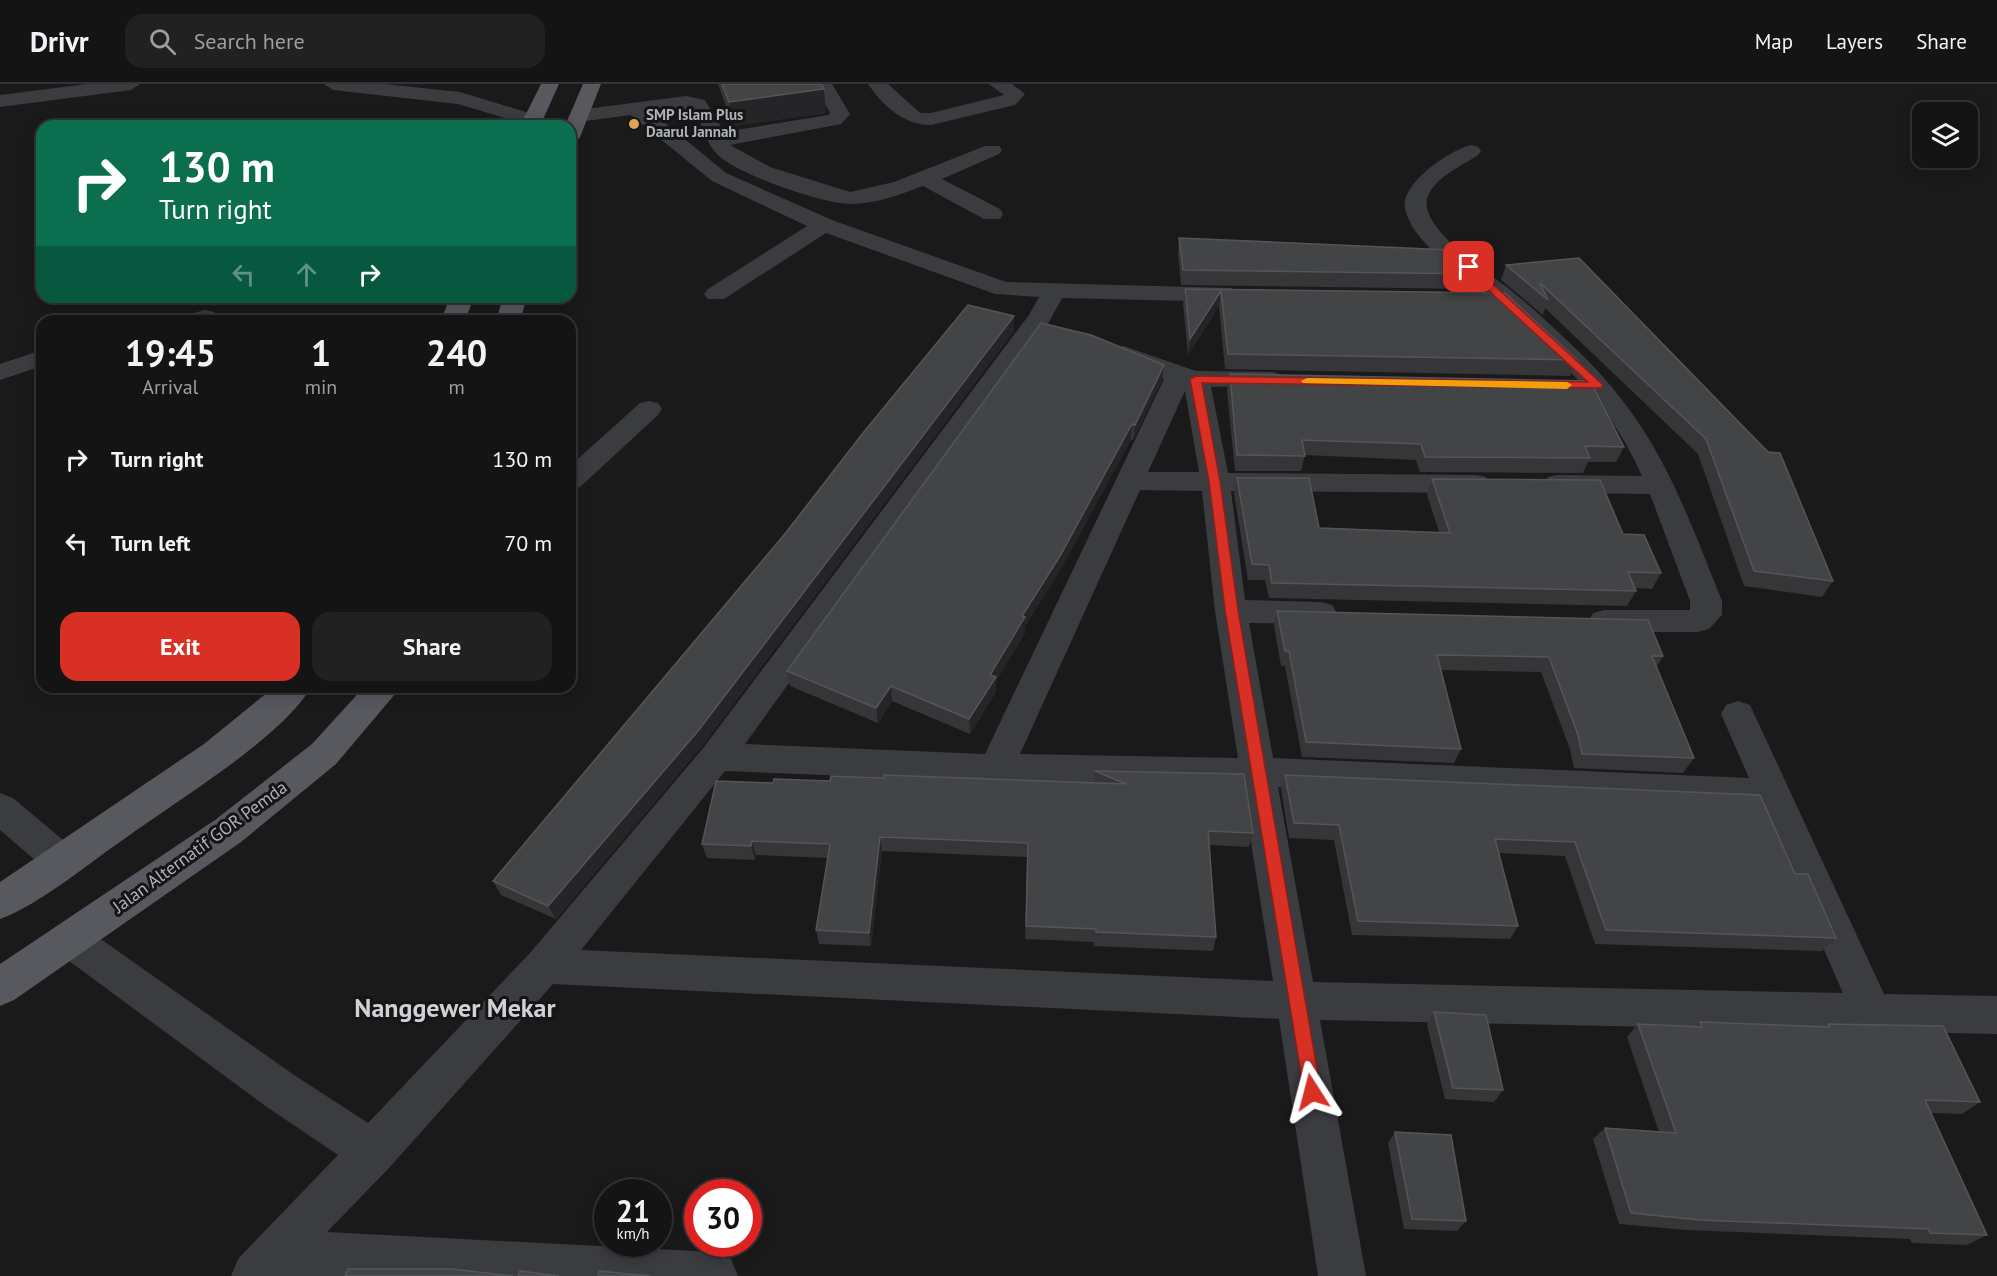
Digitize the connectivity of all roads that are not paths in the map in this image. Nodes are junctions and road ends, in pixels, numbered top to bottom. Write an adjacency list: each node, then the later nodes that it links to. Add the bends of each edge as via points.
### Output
1 (20, 84): 10 (street)
2 (131, 84): 13 (street)
3 (333, 84): 4 (street)
4 (340, 84): 11 (street)
5 (550, 84): 16 (main road)
6 (823, 84): 18 (street, via 840,114 834,120)
7 (877, 84): 8 (street, via 911,117 931,119 1014,97)
8 (998, 84)
9 (703, 85): 12 (street)
10 (0, 87)
11 (464, 91): 15 (street)
12 (585, 100): 14 (street); 17 (main road)
13 (0, 101)
14 (636, 109): 18 (street, via 698,104); 23 (street, via 719,177)
15 (525, 120)
16 (532, 120)
17 (576, 122)
18 (717, 139): 21 (street, via 740,162 840,196 866,196)
19 (992, 150): 21 (street)
20 (1471, 151): 27 (street, via 1427,182 1416,198 1416,206 1438,240)
21 (924, 178): 22 (street)
22 (992, 214)
23 (824, 225): 24 (street); 28 (street, via 1003,290)
24 (717, 294)
25 (1256, 296): 28 (street)
26 (1472, 299): 27 (street)
27 (1507, 300): 35 (street)
28 (1052, 312): 49 (street)
29 (1105, 347): 32 (street)
30 (36, 360): 31 (street)
31 (0, 372)
32 (1187, 378): 33 (street); 38 (street); 39 (street)
33 (1302, 381)
34 (1563, 385): 35 (street)
35 (1598, 386): 42 (street, via 1628,420)
36 (649, 409): 37 (street)
37 (576, 476)
38 (1130, 481): 39 (street); 50 (street)
39 (1215, 481): 40 (street); 43 (street)
40 (1497, 484)
41 (1532, 484): 42 (street)
42 (1661, 485): 45 (street, via 1706,601 1706,615 1698,621 1678,623)
43 (1231, 610): 44 (street); 51 (street)
44 (1349, 614)
45 (1572, 620)
46 (289, 693): 54 (main road, via 219,753)
47 (379, 693): 56 (main road, Jalan Alternatif GOR Pemda, via 324,754 228,831)
48 (1738, 714): 52 (street)
49 (716, 757): 50 (street); 57 (street)
50 (996, 768): 51 (street)
51 (1260, 772): 52 (street); 59 (street)
52 (1774, 794): 60 (street)
53 (0, 808): 54 (street)
54 (63, 862): 55 (main road)
55 (0, 902)
56 (71, 940): 58 (main road, Jalan Alternatif GOR Pemda); 62 (street, via 279,1090)
57 (544, 966): 59 (street); 62 (street)
58 (0, 987)
59 (1298, 1000): 60 (street); 65 (street)
60 (1872, 1012): 61 (street)
61 (1997, 1015)
62 (373, 1152): 63 (street)
63 (266, 1265): 64 (street)
64 (714, 1276)
65 (1342, 1276)

